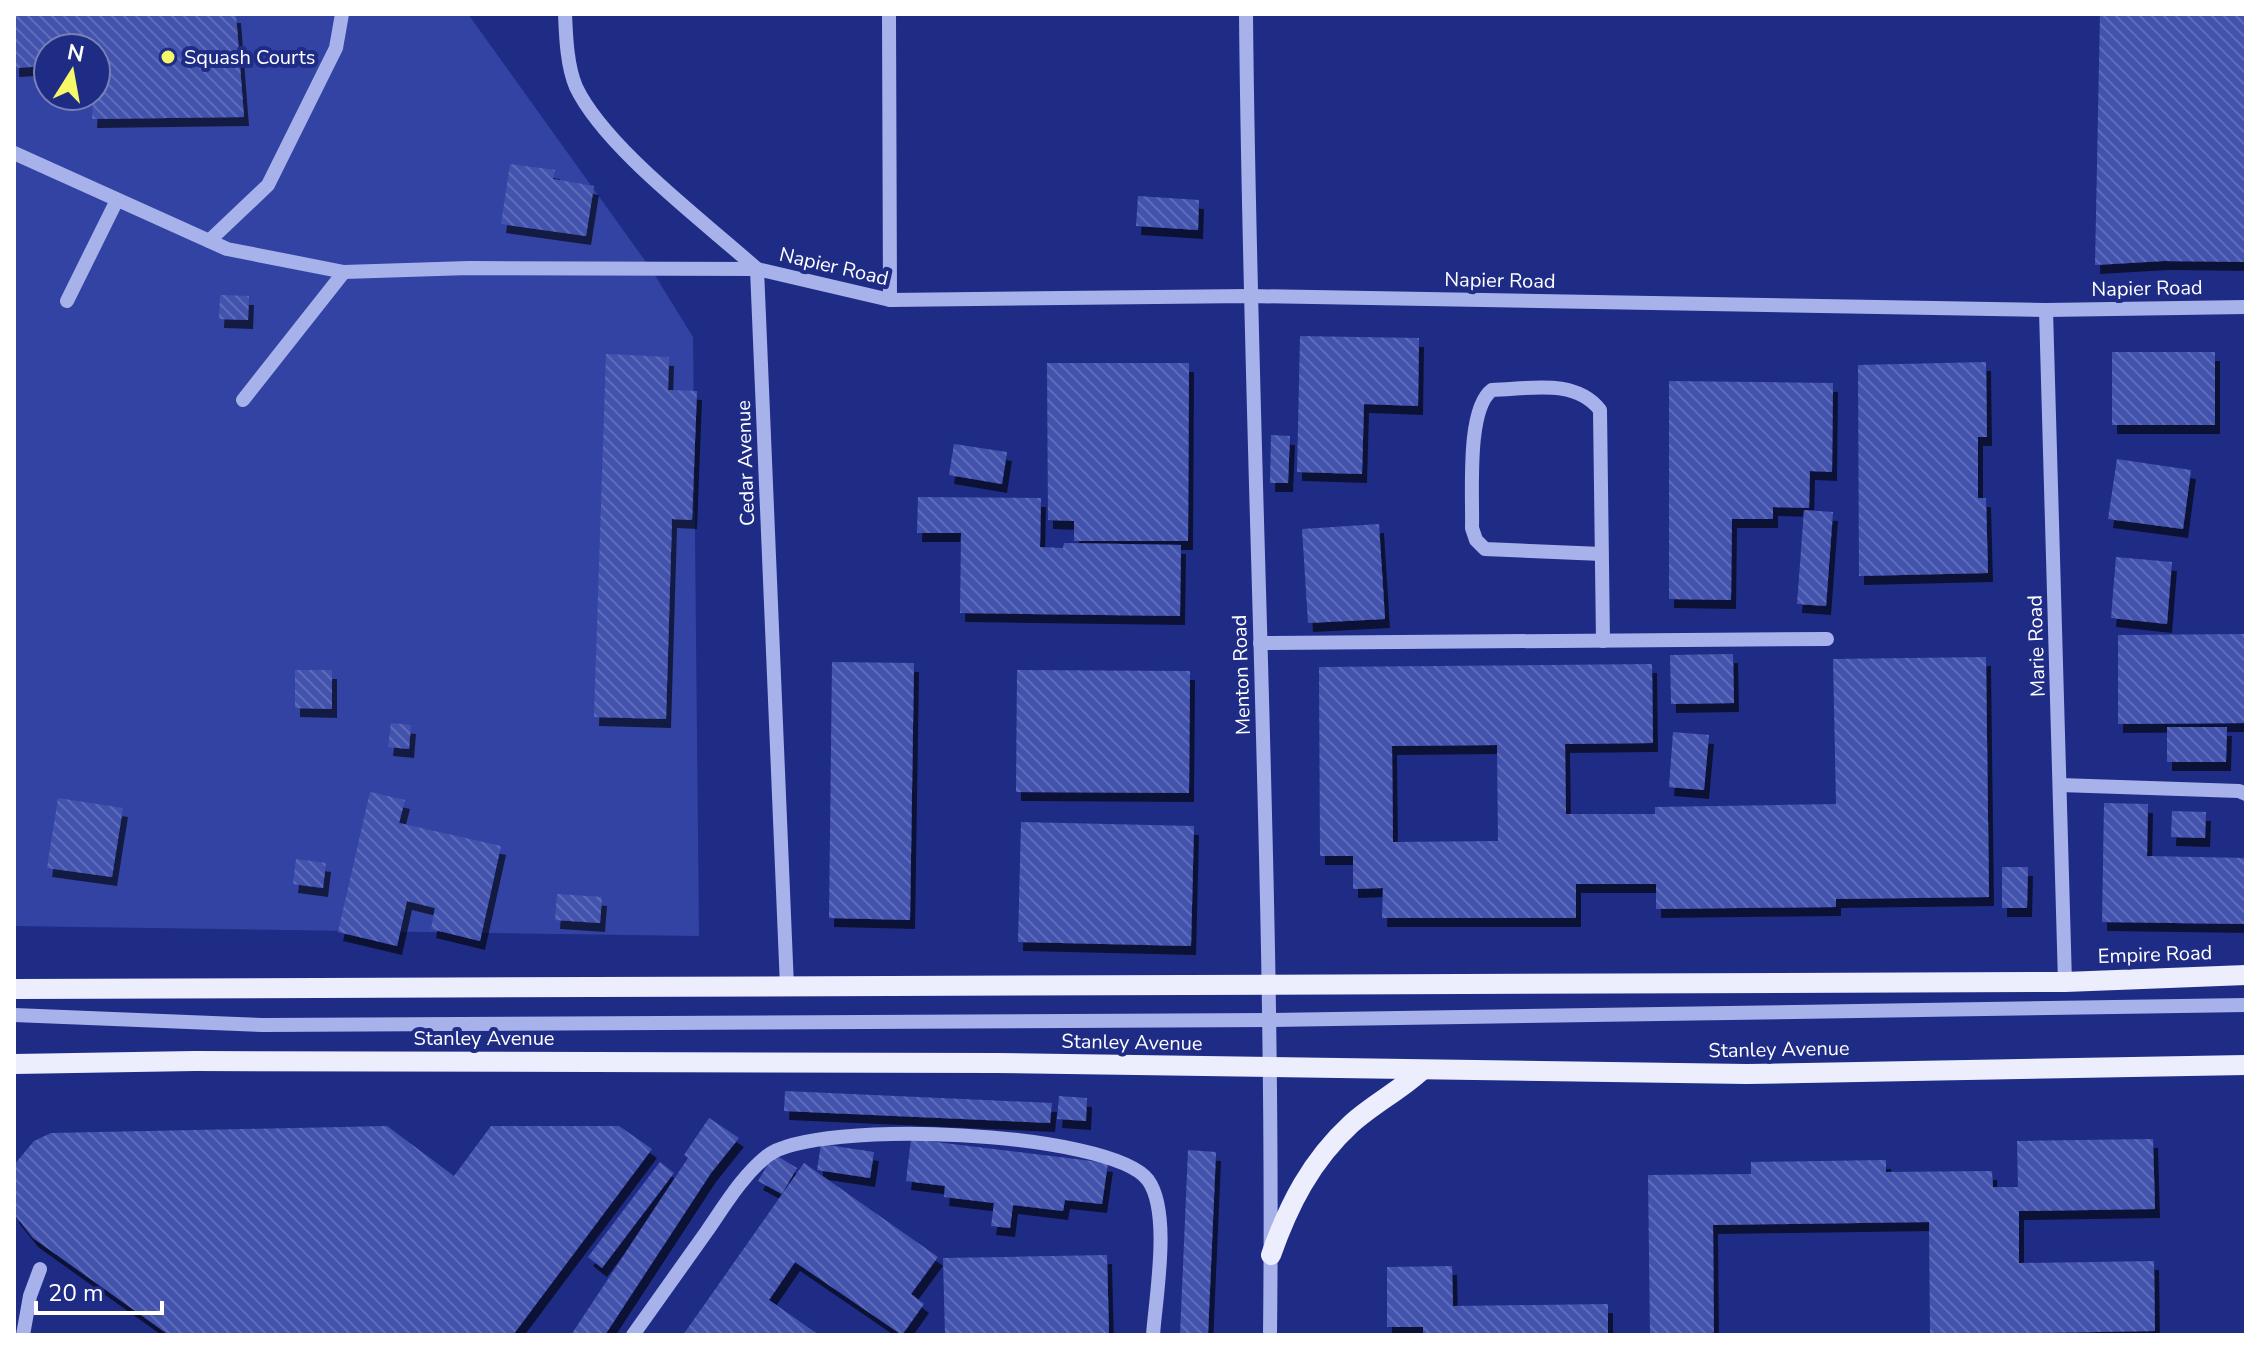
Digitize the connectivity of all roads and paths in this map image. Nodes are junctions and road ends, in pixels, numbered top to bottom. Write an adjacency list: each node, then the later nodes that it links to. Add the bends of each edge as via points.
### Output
1 (342, 14): 7 (street, via 336,48 268,185)
2 (565, 14): 8 (street, via 575,83 588,109 611,138)
3 (889, 14): 11 (street)
4 (1246, 14): 10 (street, Menton Road)
5 (14, 153): 6 (street, Napier Road)
6 (117, 200): 7 (street, Napier Road); 12 (street)
7 (209, 241): 9 (street, Napier Road)
8 (757, 269): 9 (street, Napier Road); 11 (street, Napier Road); 25 (street, Cedar Avenue)
9 (344, 272): 15 (street)
10 (1249, 296): 11 (street, Napier Road); 14 (street, Napier Road); 19 (street, Menton Road)
11 (890, 300)
12 (67, 301)
13 (2246, 307): 14 (street, Napier Road)
14 (2046, 310): 20 (street, Marie Road)
15 (243, 400)
16 (1602, 554): 16 (street, via 1485,549 1476,540 1476,419 1482,397 1492,390 1570,388 1600,410); 18 (street)
17 (1827, 639): 18 (street)
18 (1603, 641): 19 (street)
19 (1260, 643): 24 (street, Menton Road)
20 (2060, 785): 21 (street); 23 (street, Marie Road)
21 (2246, 794)
22 (2246, 975): 23 (main road, Empire Road)
23 (2065, 982): 24 (main road)
24 (1271, 986): 25 (main road); 29 (street, Menton Road)
25 (787, 987): 26 (main road)
26 (14, 989)
27 (2246, 1005): 29 (street)
28 (14, 1015): 29 (street, via 263,1025)
29 (1271, 1020): 32 (street, Menton Road)
30 (14, 1064): 32 (main road, Stanley Avenue, via 997,1063)
31 (2237, 1065): 33 (main road, Stanley Avenue, via 1747,1074); 34 (street, Stanley Avenue)
32 (1271, 1069): 33 (main road, Stanley Avenue); 35 (street, Menton Road)
33 (1421, 1071): 35 (main road, via 1354,1122 1317,1160 1289,1205)
34 (2246, 1077)
35 (1271, 1255): 40 (street, Menton Road)
36 (40, 1269): 37 (street)
37 (23, 1335)
38 (633, 1335): 39 (street, via 743,1180 768,1155 814,1138 907,1133 1063,1145 1127,1162 1146,1177 1157,1194 1160,1219)
39 (1153, 1335)
40 (1270, 1335)

